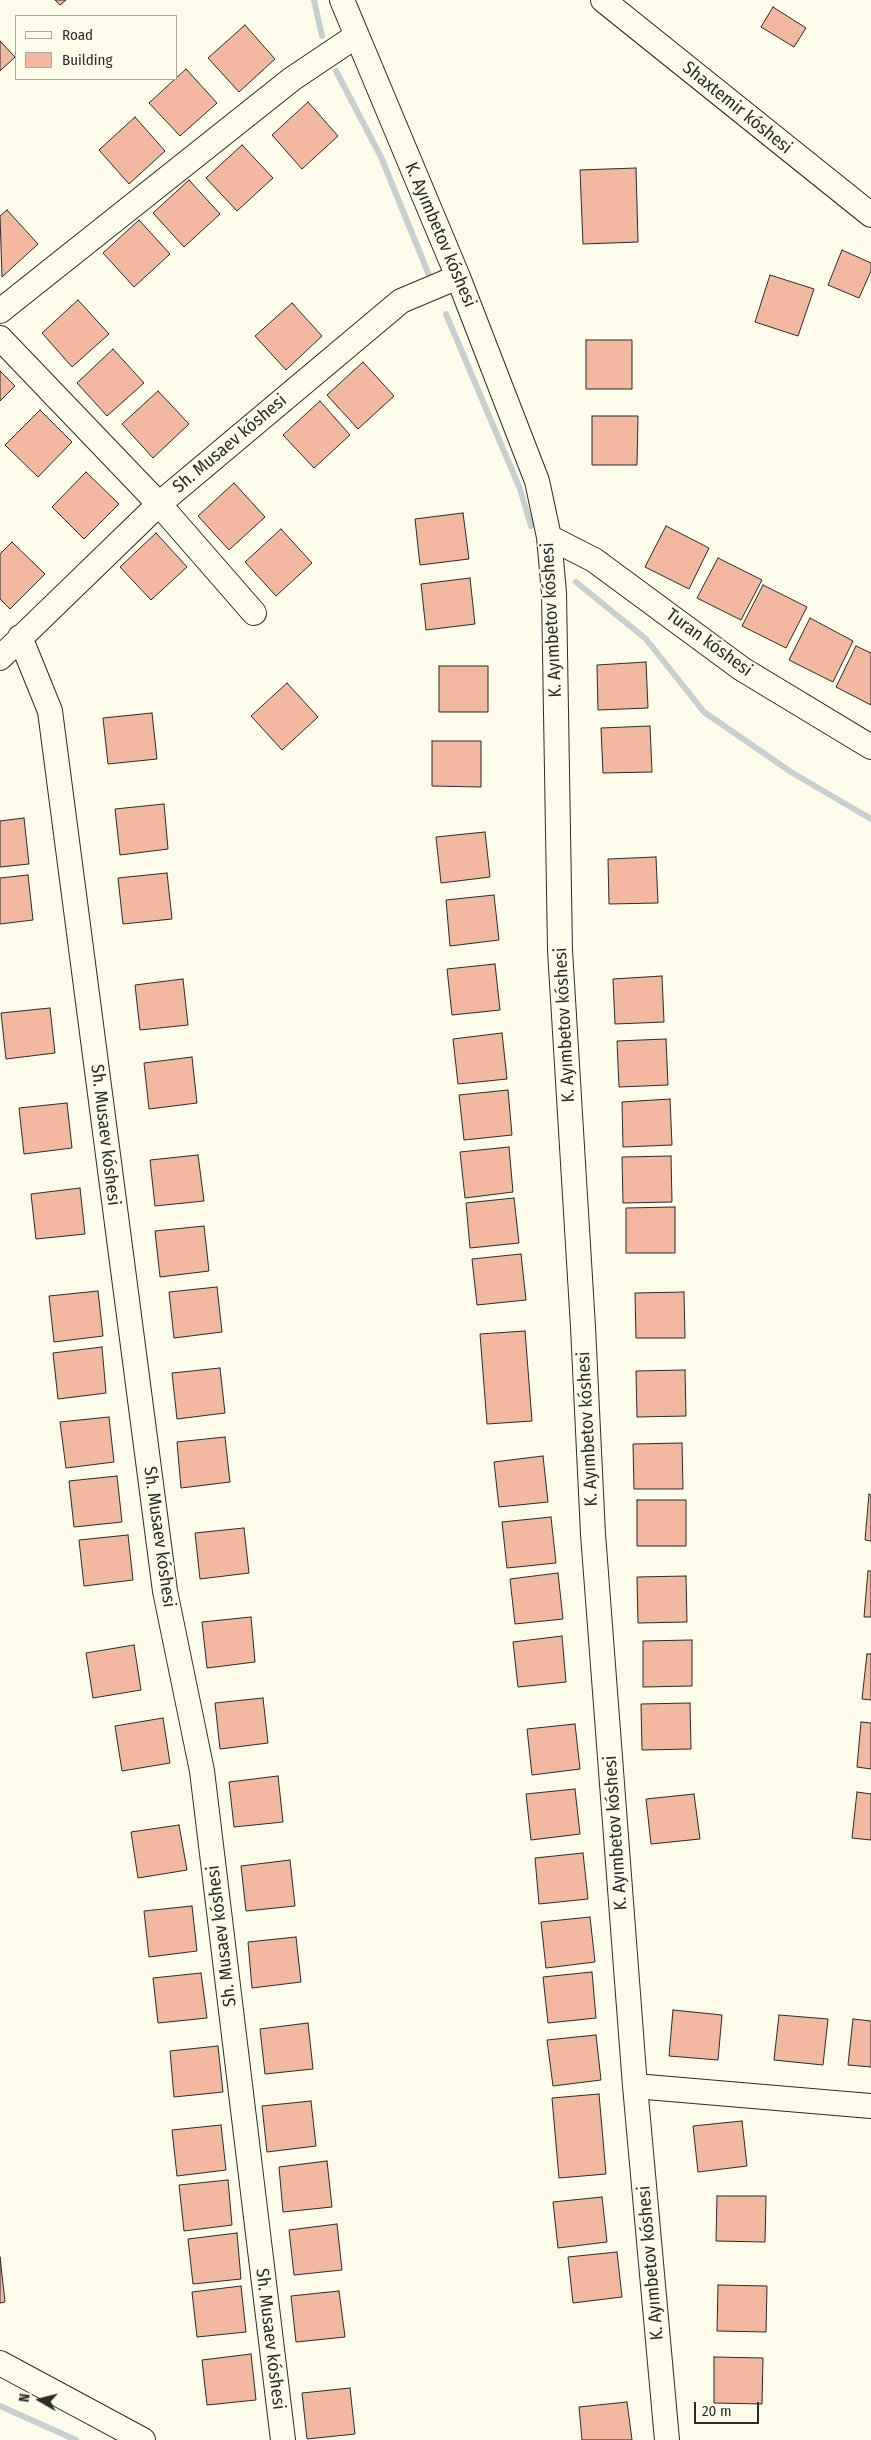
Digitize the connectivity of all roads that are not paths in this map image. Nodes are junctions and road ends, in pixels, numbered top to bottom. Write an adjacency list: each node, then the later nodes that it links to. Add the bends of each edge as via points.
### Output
1 (342, 0): 3 (street, K. Ayımbetov kóshesi)
2 (602, 0): 4 (street, Shaxtemir kóshesi)
3 (356, 36): 5 (street, K. Ayımbetov kóshesi); 6 (street, via 292,79)
4 (871, 215)
5 (458, 277): 8 (street, Sh. Musaev kóshesi, via 401,301); 9 (street, K. Ayımbetov kóshesi, via 537,481)
6 (0, 311)
7 (0, 338): 8 (street)
8 (159, 504): 10 (street); 11 (street, Sh. Musaev kóshesi)
9 (549, 537): 13 (street, Turan kóshesi, via 594,560 742,669); 14 (street, K. Ayımbetov kóshesi, via 554,593 560,950 593,1534)
10 (254, 614)
11 (20, 637): 12 (street, Sh. Musaev kóshesi); 18 (street, Sh. Musaev kóshesi, via 50,711 165,1591 202,1771)
12 (0, 658)
13 (871, 747)
14 (635, 2086): 15 (street); 19 (street, K. Ayımbetov kóshesi)
15 (871, 2106)
16 (0, 2363): 17 (street)
17 (143, 2440)
18 (283, 2440)
19 (667, 2440)

